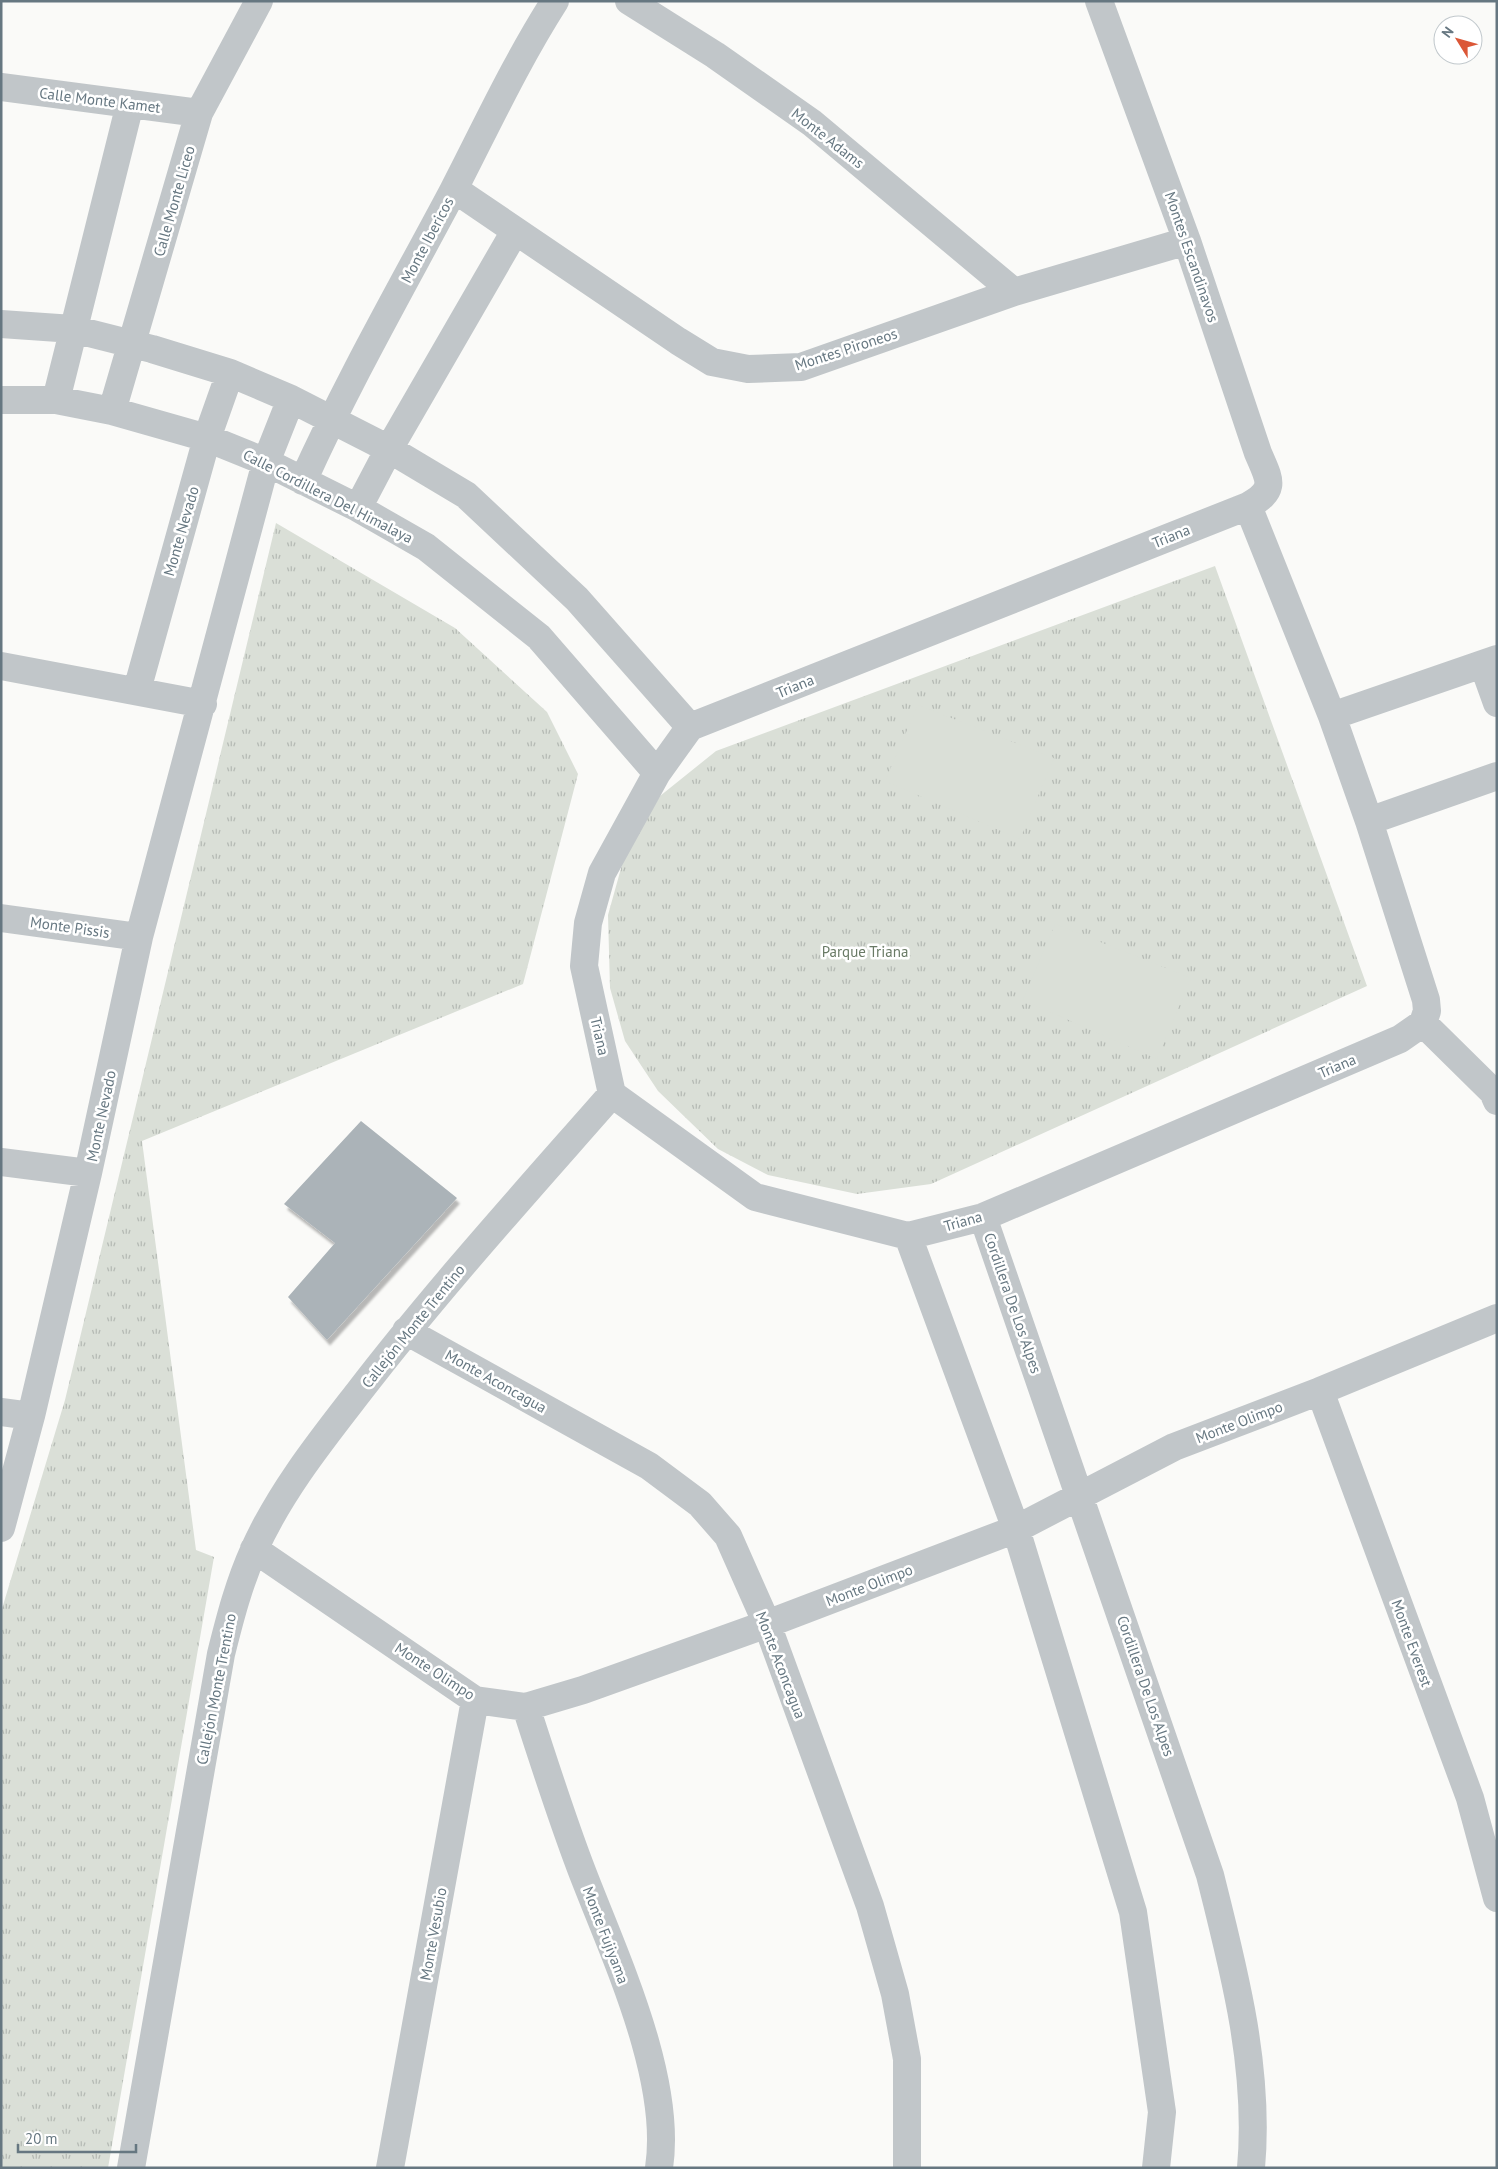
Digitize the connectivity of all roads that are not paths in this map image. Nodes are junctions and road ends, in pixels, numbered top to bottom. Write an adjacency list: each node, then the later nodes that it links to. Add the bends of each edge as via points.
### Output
1 (259, 1): 7 (street, Calle Monte Liceo)
2 (555, 1): 8 (street, Monte Ibericos, via 500,96)
3 (629, 1): 11 (street, Monte Adams, via 715,55 812,123)
4 (1099, 1): 10 (street, Montes Escandinavos)
5 (1, 87): 6 (street, Calle Monte Kamet)
6 (130, 104): 7 (street, Calle Monte Kamet); 13 (street)
7 (200, 113): 14 (street, Calle Monte Liceo)
8 (454, 189): 9 (street, Montes Pironeos); 20 (street, Monte Ibericos)
9 (515, 231): 11 (street, Montes Pironeos, via 712,362 748,369 801,367); 22 (street)
10 (1187, 241): 11 (street, Montes Pironeos); 25 (street, Montes Escandinavos, via 1269,480 1264,496)
11 (1014, 292)
12 (1, 324): 13 (street)
13 (73, 329): 14 (street); 18 (street)
14 (132, 344): 15 (street); 19 (street, Calle Monte Liceo)
15 (230, 373): 16 (street); 21 (street, Monte Nevado)
16 (291, 399): 20 (street); 23 (street, Monte Nevado)
17 (1, 400): 18 (street, Calle Cordillera Del Himalaya)
18 (56, 400): 19 (street, Calle Cordillera Del Himalaya)
19 (112, 411): 21 (street, Calle Cordillera Del Himalaya)
20 (331, 419): 22 (street); 24 (street, Monte Ibericos)
21 (207, 438): 23 (street, Calle Cordillera Del Himalaya); 29 (street, Monte Nevado)
22 (389, 449): 26 (street); 33 (street, via 466,495 577,599)
23 (266, 462): 24 (street, Calle Cordillera Del Himalaya); 31 (street, Monte Nevado)
24 (303, 481): 26 (street, Calle Cordillera Del Himalaya)
25 (1248, 506): 32 (street); 33 (street, Triana)
26 (358, 508): 34 (street, Calle Cordillera Del Himalaya, via 426,546 539,637)
27 (1490, 662): 30 (street); 32 (street)
28 (1, 666): 29 (street)
29 (137, 690): 31 (street)
30 (1497, 703)
31 (203, 704): 38 (street, Monte Nevado)
32 (1332, 716): 36 (street)
33 (690, 727): 34 (street, Triana)
34 (657, 773): 40 (street, Triana, via 602,873 588,923 584,966)
35 (1497, 776): 36 (street)
36 (1370, 820): 39 (street, via 1426,1000)
37 (1, 918): 38 (street, Monte Pissis)
38 (139, 937): 43 (street, Monte Nevado)
39 (1423, 1023): 41 (street, via 1493,1092); 44 (street, Triana, via 1400,1039)
40 (612, 1094): 45 (street, Triana, via 755,1197); 47 (street, Callejón Monte Trentino)
41 (1497, 1101)
42 (1, 1162): 43 (street)
43 (88, 1173): 50 (street, Monte Nevado)
44 (983, 1217): 45 (street, Triana); 51 (street, Cordillera De Los Alpes)
45 (908, 1236): 53 (street)
46 (1497, 1318): 48 (street, Monte Olimpo)
47 (406, 1331): 54 (street, Callejón Monte Trentino, via 280,1499); 55 (street, Monte Aconcagua, via 649,1466 700,1504 728,1536)
48 (1320, 1391): 51 (street, Monte Olimpo, via 1174,1447); 58 (street, Monte Everest, via 1470,1798)
49 (1, 1412): 50 (street)
50 (32, 1416): 52 (street, Monte Nevado)
51 (1080, 1494): 53 (street, Monte Olimpo); 64 (street, Cordillera De Los Alpes, via 1210,1875 1233,1967 1251,2075)
52 (1, 1528)
53 (1016, 1529): 55 (street, Monte Olimpo); 63 (street, via 1133,1912 1162,2112)
54 (254, 1549): 56 (street, Monte Olimpo); 59 (street, Callejón Monte Trentino, via 234,1602 220,1654)
55 (767, 1624): 57 (street, Monte Olimpo); 62 (street, Monte Aconcagua, via 870,1906 895,1994 907,2059)
56 (476, 1700): 57 (street, Monte Olimpo); 60 (street, Monte Vesubio)
57 (526, 1707): 61 (street, Monte Fujiyama, via 566,1828 642,2029 658,2096 662,2151)
58 (1497, 1898)
59 (131, 2168)
60 (390, 2168)
61 (659, 2168)
62 (907, 2168)
63 (1156, 2168)
64 (1251, 2168)

